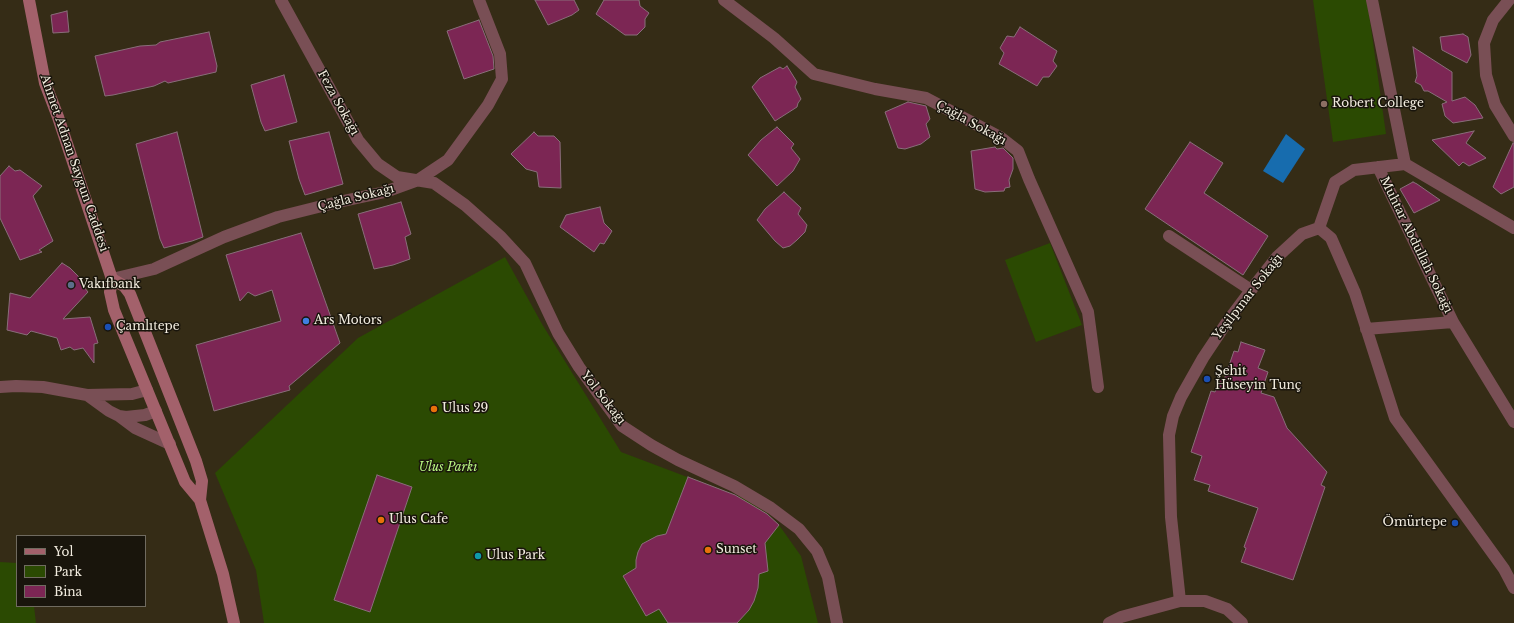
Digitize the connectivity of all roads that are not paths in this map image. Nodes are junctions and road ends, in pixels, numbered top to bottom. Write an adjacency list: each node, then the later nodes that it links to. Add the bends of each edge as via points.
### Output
1 (29, 0): 14 (main road, Ahmet Adnan Saygun Caddesi, via 45,83)
2 (281, 0): 10 (street, Feza Sokağı, via 358,140 378,164 397,177)
3 (479, 0): 10 (street, Çağla Sokağı, via 500,54 502,79 488,105 448,160)
4 (724, 0): 20 (street, Çağla Sokağı, via 774,38 814,74 926,98 1000,137 1018,151 1088,312)
5 (1372, 0): 8 (street)
6 (1509, 0): 7 (street, via 1493,20 1484,43 1486,75 1495,105)
7 (1514, 136)
8 (1405, 164): 9 (street); 12 (street)
9 (1378, 167): 11 (street, via 1354,170 1335,182); 16 (street, Muhtar Abdullah Sokağı)
10 (418, 180): 14 (street, Çağla Sokağı, via 385,192 278,217 224,237 154,269); 33 (street, Yol Sokağı, via 434,183 465,206 502,237 525,263 562,340 622,426 671,456 765,504 799,529 817,551 828,577)
11 (1319, 228): 15 (street, Yeşilpınar Sokağı, via 1302,234 1277,257); 17 (street, via 1331,238 1355,293)
12 (1514, 228)
13 (1169, 236): 15 (street)
14 (112, 279): 18 (main road, Ahmet Adnan Saygun Caddesi, via 124,286 130,294); 21 (main road, Ahmet Adnan Saygun Caddesi, via 110,292 114,310)
15 (1251, 290): 31 (street, Yeşilpınar Sokağı, via 1202,358 1173,416 1169,435 1171,517)
16 (1453, 322): 17 (street, Muhtar Abdullah Sokağı); 24 (street, Muhtar Abdullah Sokağı)
17 (1366, 329): 30 (street, via 1395,418 1504,569)
18 (164, 382): 21 (main road); 23 (main road, Ahmet Adnan Saygun Caddesi)
19 (0, 387): 22 (street, via 43,387)
20 (1098, 387)
21 (147, 390): 22 (street, via 132,394); 25 (main road, Ahmet Adnan Saygun Caddesi)
22 (87, 395): 26 (street)
23 (173, 402): 25 (main road); 29 (main road, Ahmet Adnan Saygun Caddesi, via 202,481)
24 (1510, 404): 27 (street, Muhtar Abdullah Sokağı)
25 (156, 411): 26 (street, via 145,415); 28 (main road, Ahmet Adnan Saygun Caddesi)
26 (119, 416): 28 (street, via 135,428)
27 (1514, 422)
28 (170, 444): 29 (main road, Ahmet Adnan Saygun Caddesi, via 185,482)
29 (200, 500): 32 (main road, Ahmet Adnan Saygun Caddesi, via 223,574)
30 (1514, 588)
31 (1180, 600): 34 (street); 35 (street, via 1205,601 1226,609)
32 (234, 623)
33 (837, 623)
34 (1109, 623)
35 (1242, 623)

